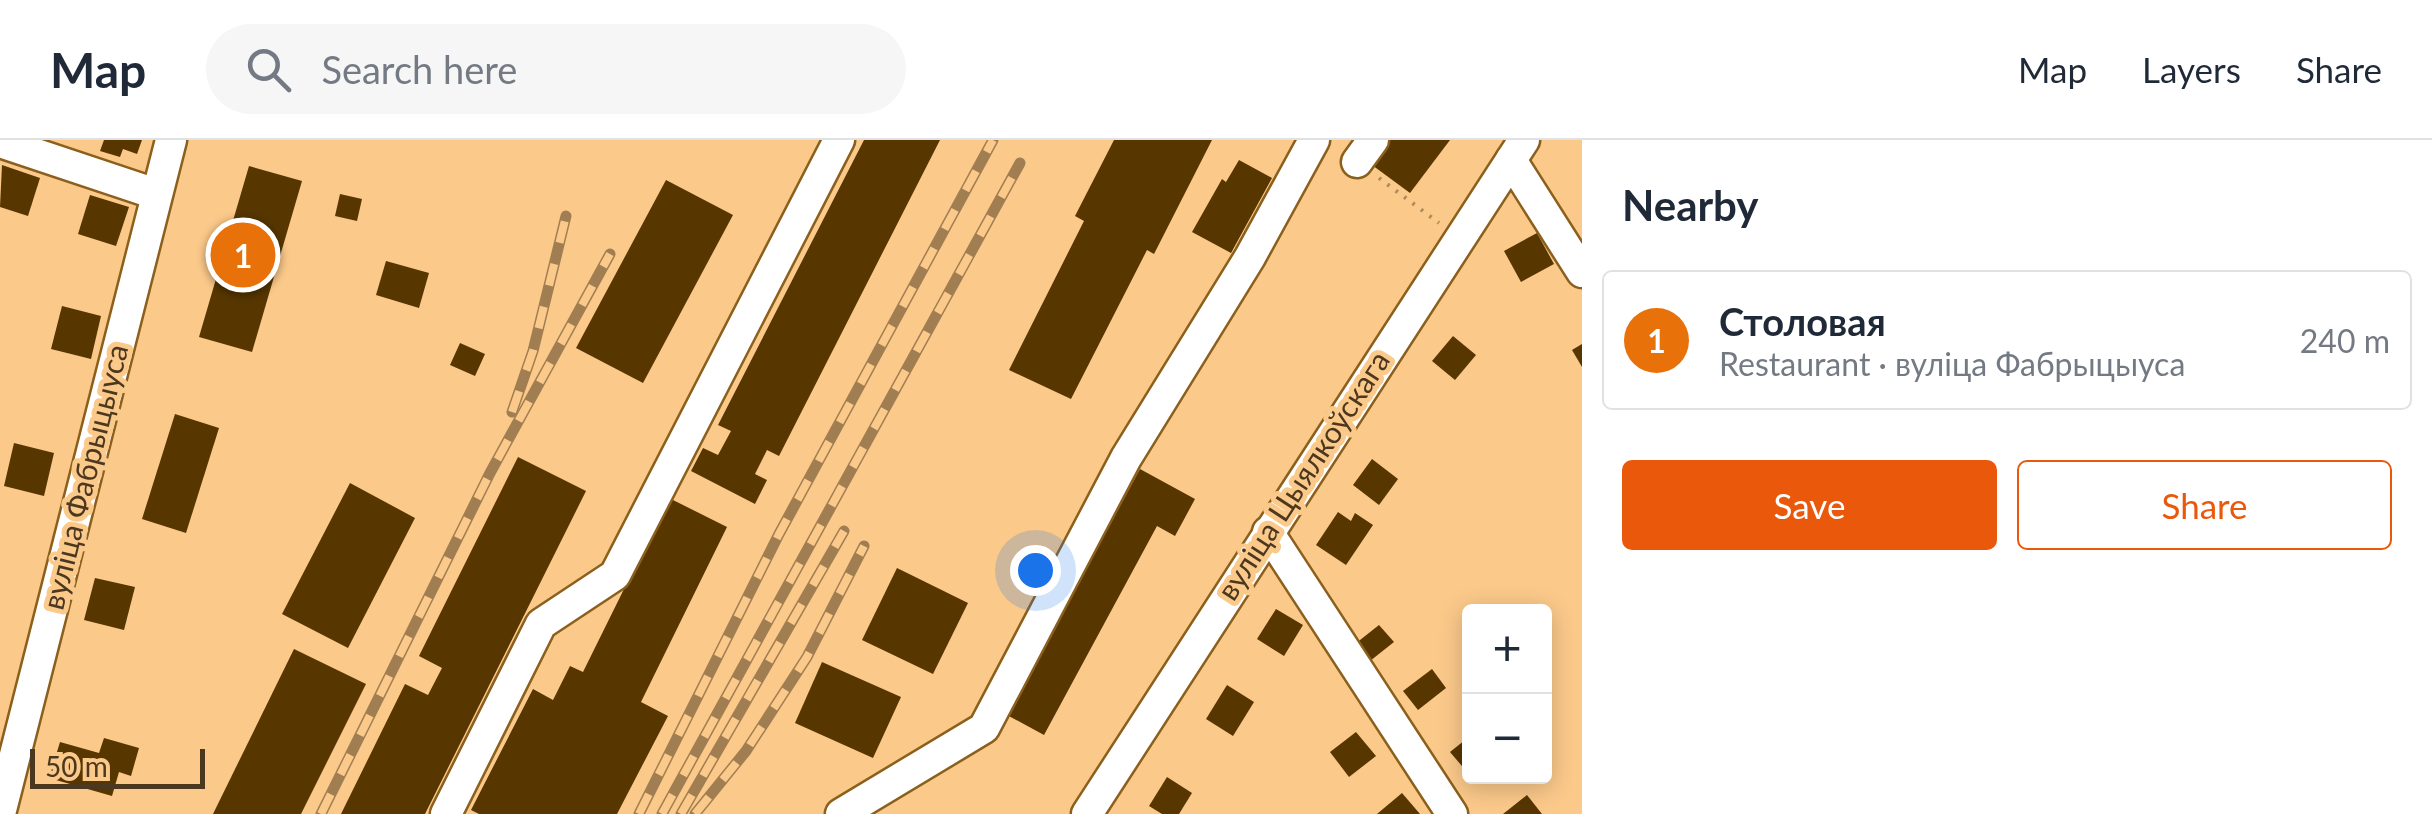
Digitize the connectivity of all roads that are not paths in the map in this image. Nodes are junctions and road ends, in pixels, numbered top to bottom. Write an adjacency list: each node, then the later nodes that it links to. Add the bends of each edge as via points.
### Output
1 (172, 140): 6 (street, вуліца Фабрыцыуса)
2 (839, 140): 10 (street, via 615,575 542,624)
3 (1314, 140): 11 (street, via 1126,458 984,728)
4 (0, 142): 6 (street)
5 (1517, 150): 7 (street); 8 (street, вуліца Цыялкоўскага)
6 (156, 194): 9 (street, вуліца Фабрыцыуса)
7 (1582, 272)
8 (1268, 532): 12 (street, вуліца Цыялкоўскага); 13 (street)
9 (0, 814)
10 (446, 814)
11 (840, 814)
12 (1087, 814)
13 (1452, 814)

